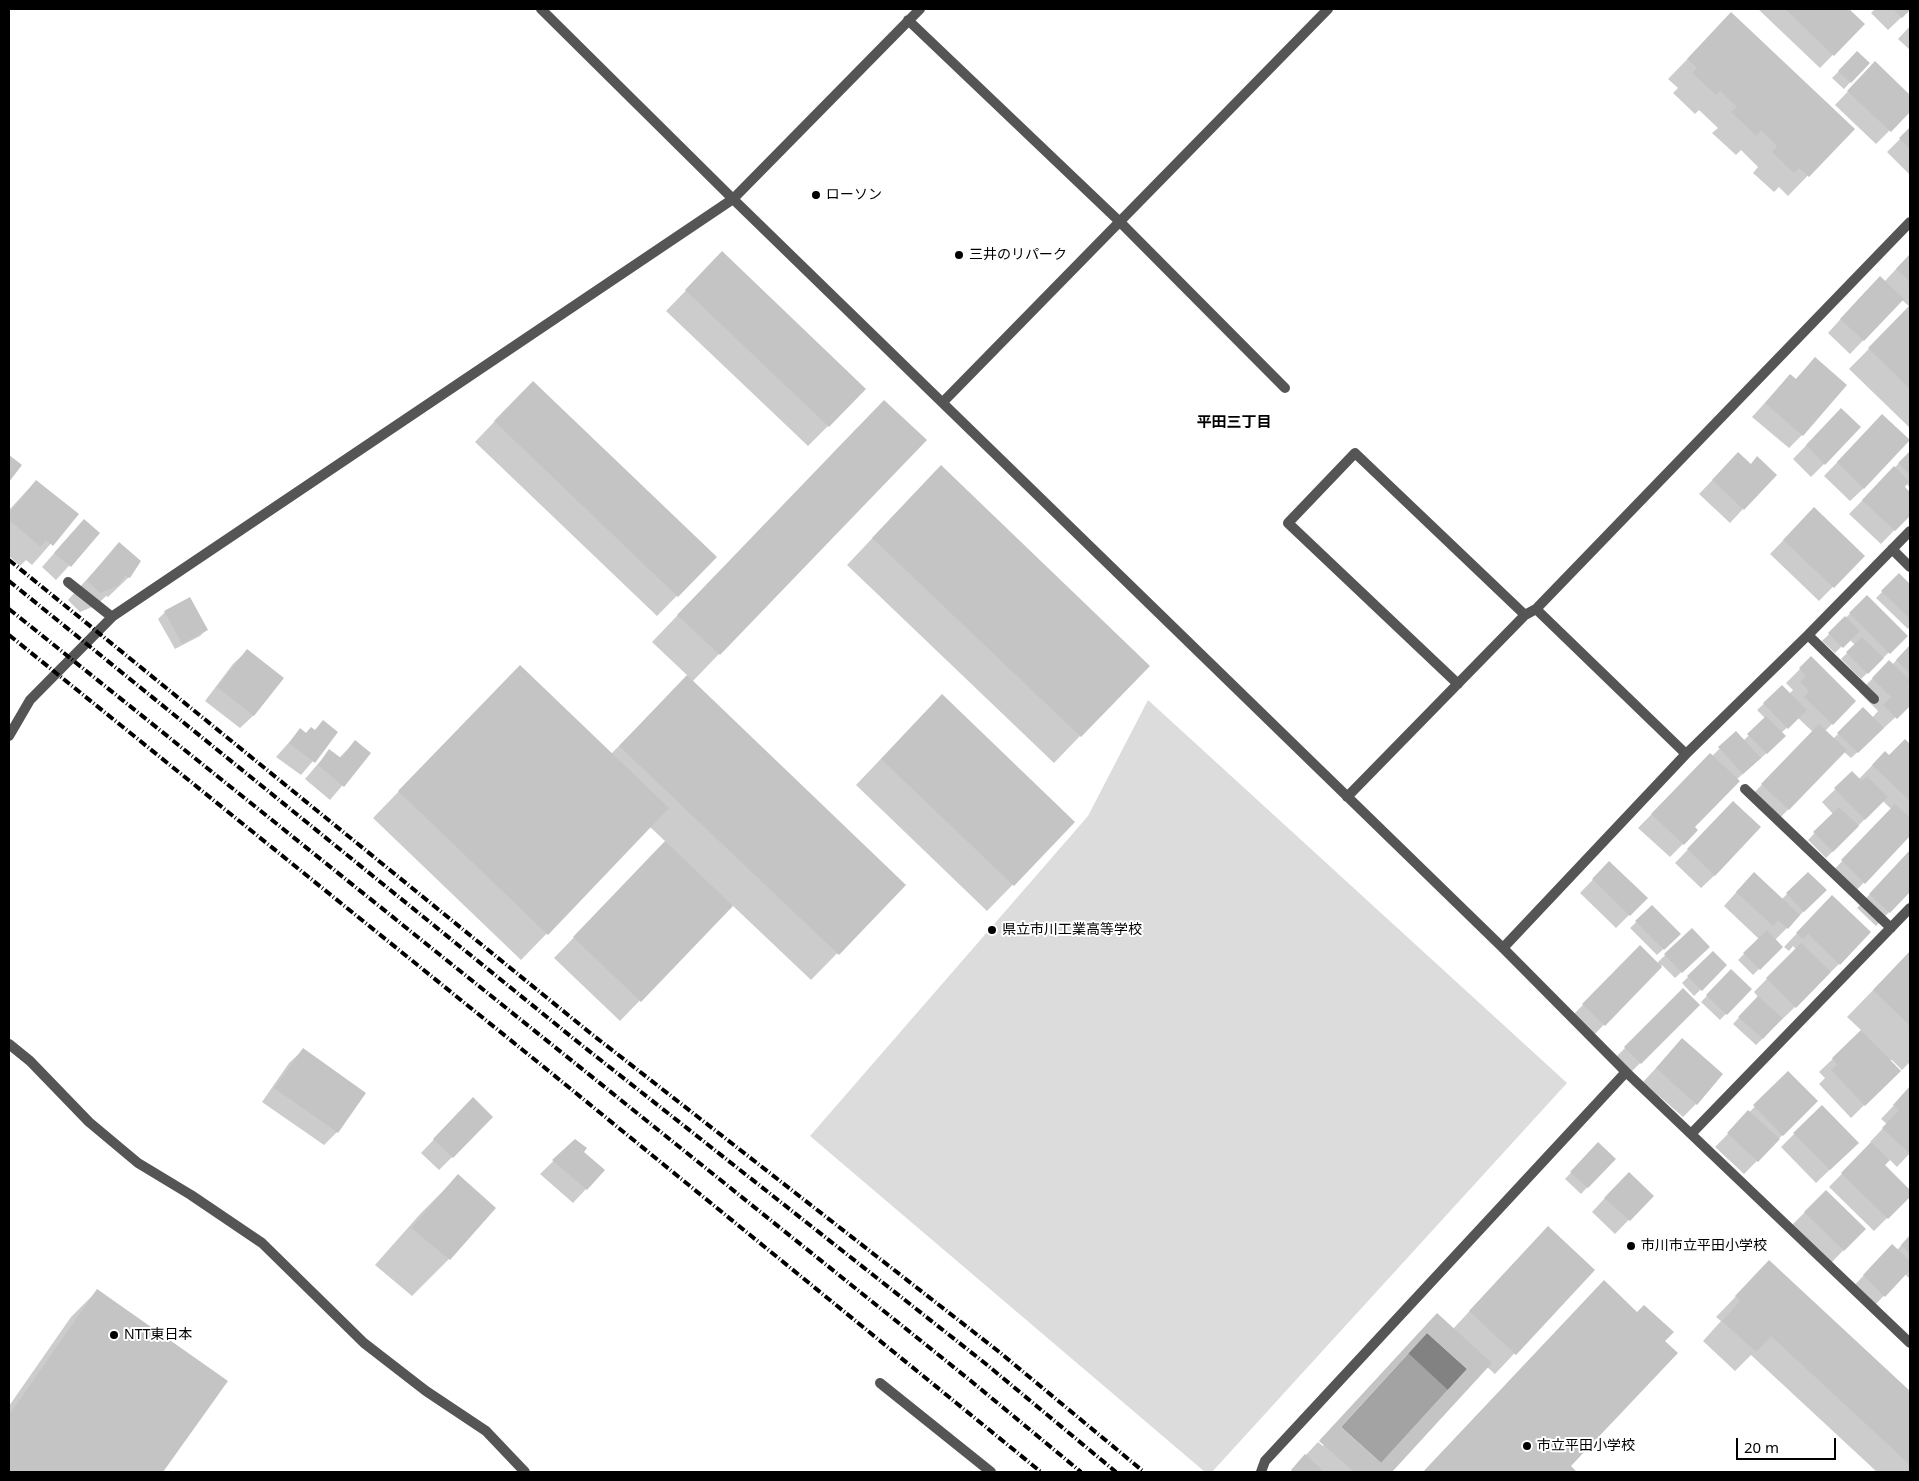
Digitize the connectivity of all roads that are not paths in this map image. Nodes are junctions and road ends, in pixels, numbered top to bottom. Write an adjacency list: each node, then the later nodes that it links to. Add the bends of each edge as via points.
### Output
1 (541, 9): 5 (street)
2 (920, 9): 4 (street)
3 (1328, 9): 6 (street)
4 (908, 20): 5 (street); 6 (street)
5 (733, 199): 9 (street); 16 (street)
6 (1120, 222): 8 (street); 9 (street)
7 (1910, 222): 14 (street)
8 (1284, 388)
9 (943, 402): 23 (street)
10 (1910, 531): 11 (street)
11 (1892, 550): 12 (street); 17 (street)
12 (1910, 567)
13 (68, 582): 16 (street)
14 (1536, 609): 15 (street); 21 (street)
15 (1525, 615): 18 (street); 18 (street, via 1355,454 1288,523)
16 (112, 616): 20 (street, via 30,700)
17 (1808, 636): 19 (street); 21 (street)
18 (1458, 684): 23 (street)
19 (1874, 699)
20 (9, 736)
21 (1686, 754): 26 (street)
22 (1745, 789): 25 (street)
23 (1347, 797): 26 (street)
24 (1910, 908): 25 (street)
25 (1891, 928): 29 (street)
26 (1503, 948): 28 (street)
27 (9, 1044): 32 (street, via 89,1122 138,1163 262,1243 364,1343 426,1391 486,1431)
28 (1626, 1072): 29 (street); 34 (street, via 1265,1461)
29 (1691, 1134): 30 (street)
30 (1910, 1343)
31 (880, 1383): 33 (street)
32 (526, 1472)
33 (990, 1472)
34 (1261, 1472)

